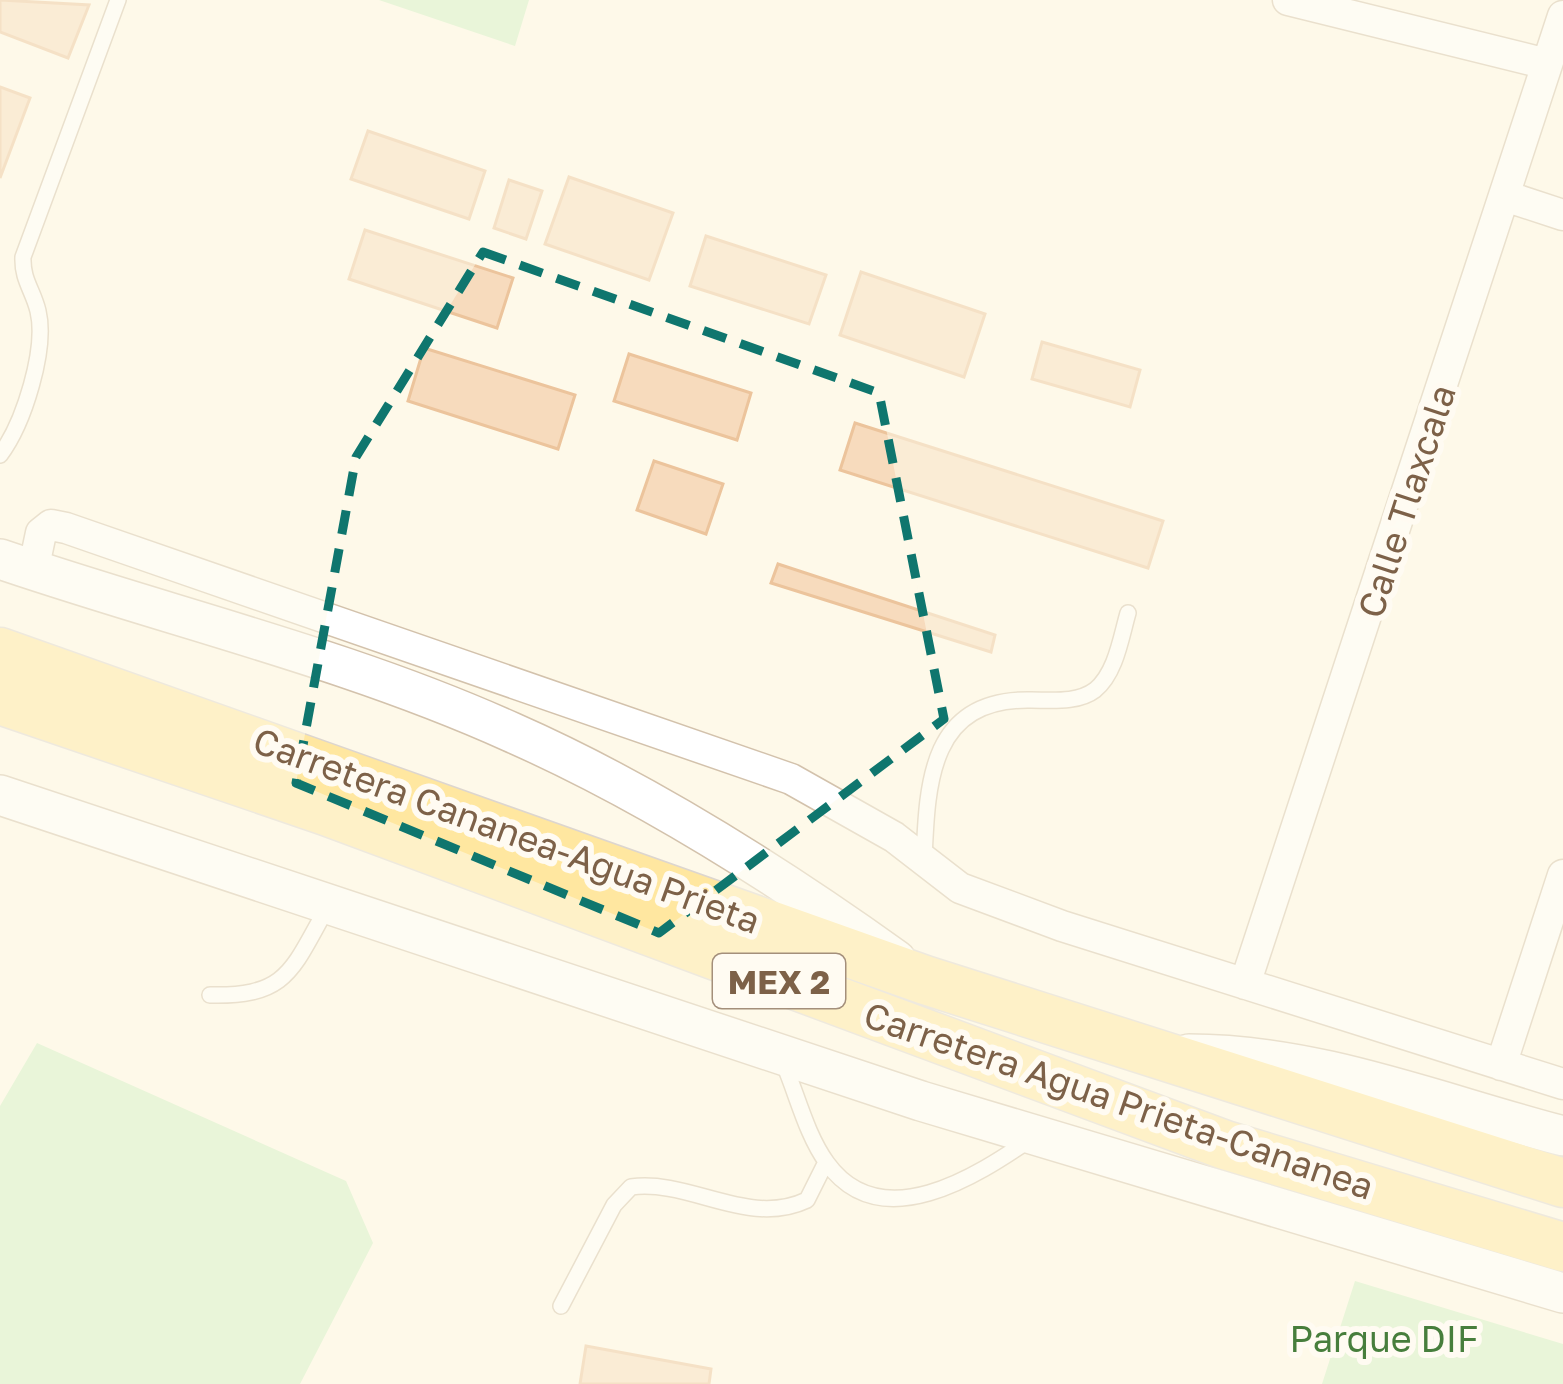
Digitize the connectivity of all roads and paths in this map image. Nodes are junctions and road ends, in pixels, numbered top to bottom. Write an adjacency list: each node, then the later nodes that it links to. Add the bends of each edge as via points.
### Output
1 (118, 0): 7 (lane, via 23,257 22,279 43,339)
2 (1288, 0): 4 (street)
3 (1563, 16): 4 (street, Calle Tlaxcala)
4 (1547, 64): 5 (street, Calle Tlaxcala)
5 (1504, 196): 6 (street); 17 (street, Calle Tlaxcala)
6 (1563, 215)
7 (0, 455)
8 (16, 565): 13 (street, via 51,525 66,528 791,779 843,804); 16 (street, via 393,685 513,732 804,893)
9 (1128, 614): 13 (lane, via 1111,669 1094,690 1068,700 1000,699 959,720 934,768)
10 (0, 652): 16 (main road, Carretera Cananea-Agua Prieta / MEX 2)
11 (0, 700): 26 (main road, Carretera Agua Prieta-Cananea / MEX 2, via 326,812)
12 (0, 795): 15 (street)
13 (924, 863): 17 (street, via 960,888)
14 (1563, 875): 21 (street)
15 (329, 905): 18 (lane, via 290,973 254,996); 19 (street)
16 (925, 980): 20 (main road, Carretera Cananea-Agua Prieta / MEX 2)
17 (1246, 984): 21 (street)
18 (210, 995)
19 (779, 1053): 23 (street); 25 (lane)
20 (1161, 1054): 24 (street, via 1240,1054 1364,1079); 27 (main road, Carretera Cananea-Agua Prieta / MEX 2)
21 (1502, 1066): 22 (street)
22 (1563, 1084)
23 (1038, 1133): 25 (lane, via 982,1172 903,1199 844,1182); 26 (street)
24 (1563, 1136)
25 (826, 1162): 30 (lane, via 807,1200 776,1212 631,1187)
26 (1217, 1166): 28 (main road, Carretera Agua Prieta-Cananea / MEX 2); 29 (street)
27 (1563, 1183)
28 (1563, 1247)
29 (1563, 1292)
30 (561, 1306)

